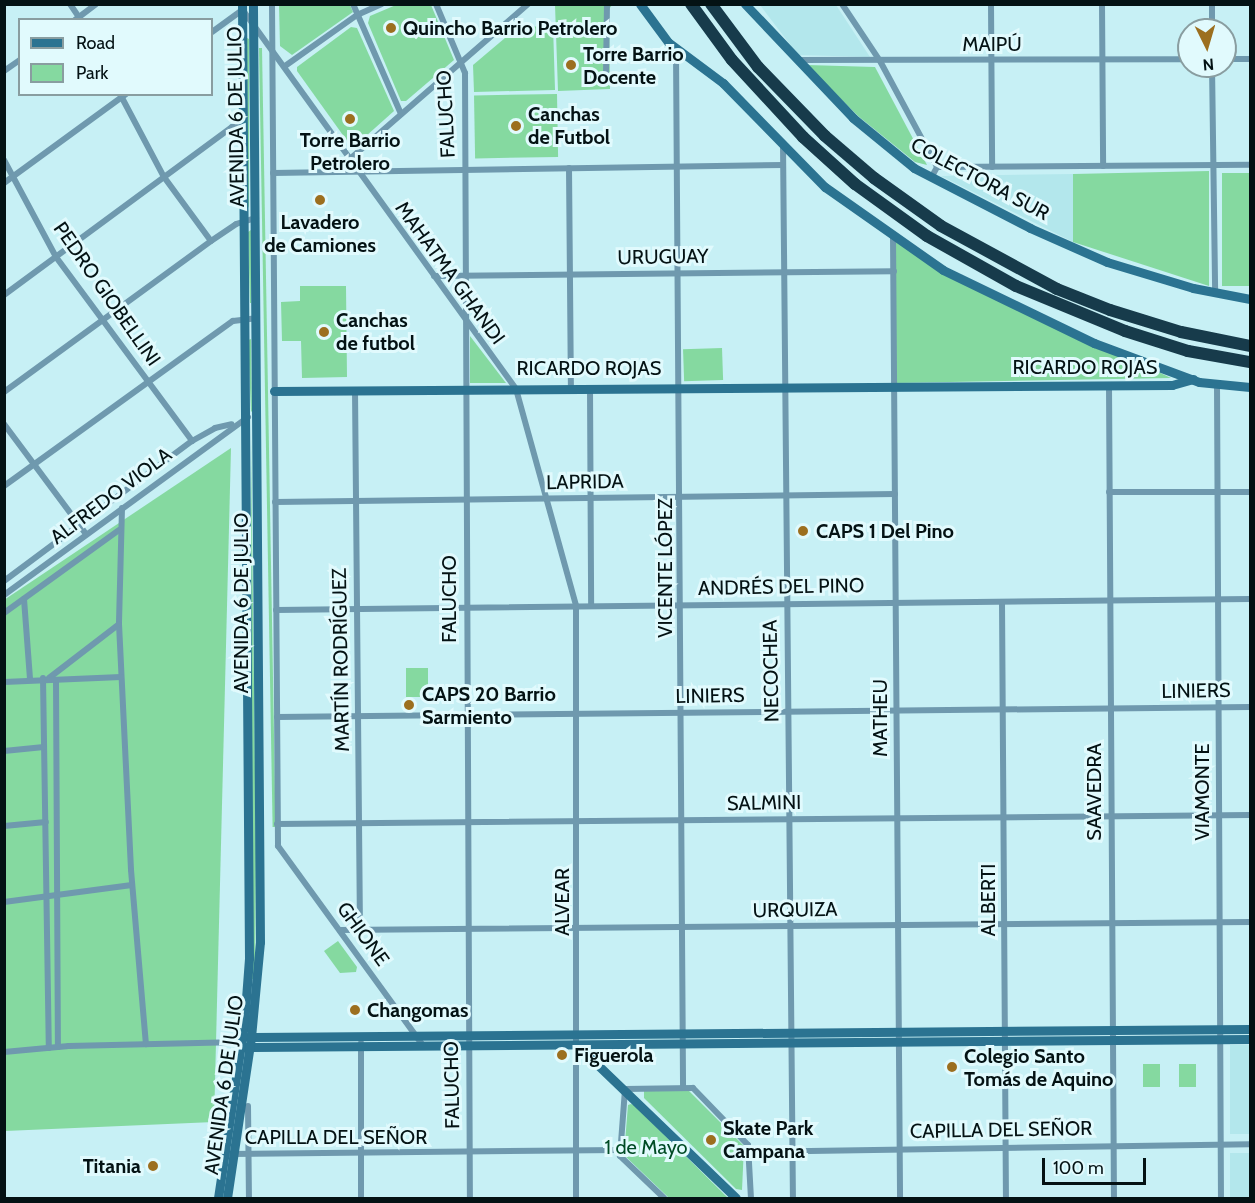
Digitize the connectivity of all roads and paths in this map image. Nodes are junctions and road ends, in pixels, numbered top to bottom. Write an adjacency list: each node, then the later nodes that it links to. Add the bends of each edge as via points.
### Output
1 (70, 4): 19 (street)
2 (96, 4): 20 (street)
3 (253, 4): 21 (main road, AVENIDA 6 DE JULIO)
4 (272, 4): 23 (street)
5 (353, 4): 18 (street)
6 (382, 4): 18 (street)
7 (436, 4): 31 (street, FALUCHO)
8 (528, 4): 31 (street)
9 (607, 4): 35 (street, via 606,75)
10 (640, 4): 24 (main road)
11 (692, 4): 77 (highway, via 759,91 816,150 927,236 1016,286 1106,324 1188,351)
12 (711, 4): 76 (highway, via 758,67 825,136 874,178 941,226 1057,289 1110,310 1180,332)
13 (745, 4): 26 (main road, COLECTORA SUR)
14 (842, 4): 29 (street)
15 (991, 4): 30 (street)
16 (1102, 4): 27 (street)
17 (241, 6): 21 (street, MAHATMA GHANDI); 22 (street); 39 (main road, AVENIDA 6 DE JULIO)
18 (357, 15): 32 (street); 38 (street)
19 (77, 18)
20 (79, 18)
21 (253, 24): 23 (street, MAHATMA GHANDI); 58 (main road, AVENIDA 6 DE JULIO)
22 (213, 31)
23 (272, 49): 32 (street, MAHATMA GHANDI); 53 (street)
24 (676, 51): 40 (main road, via 723,82); 46 (street, VICENTE LÓPEZ)
25 (1177, 59): 27 (street, MAIPÚ)
26 (795, 60): 29 (street, MAIPÚ); 56 (main road, COLECTORA SUR, via 864,127)
27 (1102, 60): 30 (street, MAIPÚ); 47 (street)
28 (18, 61): 33 (street)
29 (880, 61): 30 (street, MAIPÚ); 48 (street)
30 (991, 61): 49 (street)
31 (461, 62): 38 (street); 51 (street, FALUCHO)
32 (285, 66): 41 (street, MAHATMA GHANDI)
33 (4, 71)
34 (1212, 78): 44 (street)
35 (594, 80)
36 (122, 96): 54 (street)
37 (124, 96): 55 (street)
38 (401, 114): 41 (street)
39 (242, 126): 55 (street, via 232,127); 59 (main road, AVENIDA 6 DE JULIO)
40 (783, 144): 43 (street, NECOCHEA); 60 (main road, via 837,197)
41 (351, 158): 52 (street, MAHATMA GHANDI)
42 (4, 160): 54 (street, PEDRO GIOBELLINI)
43 (783, 165): 46 (street); 64 (street, NECOCHEA)
44 (1213, 165): 45 (street); 47 (street); 69 (street)
45 (1251, 165)
46 (677, 166): 50 (street); 65 (street, VICENTE LÓPEZ)
47 (1103, 166): 49 (street)
48 (937, 167): 49 (street); 56 (street)
49 (992, 167)
50 (569, 168): 51 (street); 66 (street)
51 (465, 170): 52 (street); 68 (street, FALUCHO)
52 (360, 171): 53 (street); 67 (street, MAHATMA GHANDI)
53 (273, 173): 90 (street)
54 (13, 176): 57 (street); 62 (street, PEDRO GIOBELLINI)
55 (164, 177): 61 (street); 62 (street)
56 (931, 178): 69 (main road, COLECTORA SUR, via 1098,258)
57 (4, 183)
58 (256, 218): 59 (street); 73 (main road, AVENIDA 6 DE JULIO)
59 (243, 222): 61 (street); 72 (main road, AVENIDA 6 DE JULIO)
60 (893, 236): 63 (street, MATHEU); 78 (main road, via 943,270 1021,310 1094,344)
61 (211, 241): 74 (street)
62 (56, 257): 70 (street); 74 (street, PEDRO GIOBELLINI)
63 (894, 272): 64 (street, URUGUAY); 80 (street, MATHEU)
64 (784, 273): 65 (street, URUGUAY); 83 (street, NECOCHEA)
65 (678, 274): 66 (street, URUGUAY); 85 (street, VICENTE LÓPEZ)
66 (570, 275): 68 (street, URUGUAY); 84 (street)
67 (434, 276): 68 (street, URUGUAY); 75 (street, MAHATMA GHANDI)
68 (466, 276): 75 (street, FALUCHO)
69 (1215, 292): 71 (main road, COLECTORA SUR)
70 (4, 295)
71 (1251, 299)
72 (244, 318): 73 (street); 79 (street, via 233,321); 94 (main road, AVENIDA 6 DE JULIO)
73 (256, 318): 93 (main road, AVENIDA 6 DE JULIO)
74 (103, 321): 79 (street, PEDRO GIOBELLINI); 92 (street)
75 (466, 323): 87 (street, FALUCHO); 88 (street, MAHATMA GHANDI)
76 (1251, 346)
77 (1251, 362)
78 (1193, 380): 81 (main road, RICARDO ROJAS, via 1172,385); 82 (main road)
79 (148, 381): 96 (street, PEDRO GIOBELLINI); 97 (street)
80 (897, 385): 81 (main road, RICARDO ROJAS); 83 (main road, RICARDO ROJAS); 102 (street, MATHEU)
81 (1108, 385): 99 (street, SAAVEDRA)
82 (1217, 385): 86 (main road); 100 (street, VIAMONTE)
83 (785, 386): 85 (main road, RICARDO ROJAS); 103 (street, NECOCHEA)
84 (571, 387): 85 (main road, RICARDO ROJAS); 88 (main road, RICARDO ROJAS); 89 (main road, RICARDO ROJAS)
85 (680, 387): 89 (main road, RICARDO ROJAS); 104 (street, VICENTE LÓPEZ)
86 (1251, 387)
87 (464, 388): 88 (main road, RICARDO ROJAS); 90 (main road, RICARDO ROJAS); 91 (main road, RICARDO ROJAS); 107 (street, FALUCHO)
88 (514, 388): 106 (street, MAHATMA GHANDI)
89 (590, 388): 105 (street)
90 (274, 390): 91 (main road, RICARDO ROJAS); 109 (street)
91 (355, 390): 108 (street, MARTÍN RODRÍGUEZ)
92 (4, 392)
93 (258, 416): 94 (street, ALFREDO VIOLA); 189 (main road, AVENIDA 6 DE JULIO, via 260,942)
94 (240, 420): 96 (street, ALFREDO VIOLA); 110 (street, ALFREDO VIOLA); 189 (main road, AVENIDA 6 DE JULIO, via 249,926)
95 (4, 424): 97 (street)
96 (192, 441): 111 (street, ALFREDO VIOLA)
97 (35, 464): 98 (street); 111 (street)
98 (4, 486)
99 (1109, 492): 100 (street); 119 (street, SAAVEDRA)
100 (1216, 492): 101 (street); 117 (street, VIAMONTE)
101 (1251, 492)
102 (895, 494): 103 (street, LAPRIDA); 121 (street, MATHEU)
103 (786, 496): 104 (street, LAPRIDA); 122 (street, NECOCHEA)
104 (681, 497): 105 (street, LAPRIDA); 123 (street, VICENTE LÓPEZ)
105 (591, 498): 106 (street, LAPRIDA); 125 (street)
106 (545, 499): 107 (street, LAPRIDA); 124 (street, MAHATMA GHANDI)
107 (465, 500): 108 (street, LAPRIDA); 126 (street, FALUCHO)
108 (356, 501): 109 (street, LAPRIDA); 127 (street, MARTÍN RODRÍGUEZ)
109 (275, 502): 128 (street)
110 (122, 508): 112 (street, via 123,523); 113 (street, ALFREDO VIOLA)
111 (80, 525): 113 (street); 114 (street, ALFREDO VIOLA)
112 (119, 530): 116 (street); 130 (street)
113 (86, 534): 115 (street, ALFREDO VIOLA)
114 (4, 581)
115 (4, 595)
116 (24, 599): 129 (street); 133 (street)
117 (1217, 599): 118 (street, ANDRÉS DEL PINO); 119 (street, ANDRÉS DEL PINO); 135 (street, VIAMONTE)
118 (1251, 599)
119 (1110, 601): 120 (street, ANDRÉS DEL PINO); 137 (street, SAAVEDRA)
120 (1002, 602): 121 (street, ANDRÉS DEL PINO); 138 (street, ALBERTI)
121 (896, 603): 122 (street, ANDRÉS DEL PINO); 139 (street, MATHEU)
122 (787, 604): 123 (street, ANDRÉS DEL PINO); 140 (street, NECOCHEA)
123 (681, 605): 125 (street, ANDRÉS DEL PINO); 141 (street, VICENTE LÓPEZ)
124 (576, 606): 125 (street, ANDRÉS DEL PINO); 126 (street, ANDRÉS DEL PINO); 142 (street, ALVEAR)
125 (591, 606)
126 (465, 608): 127 (street, ANDRÉS DEL PINO); 143 (street, FALUCHO)
127 (357, 609): 128 (street, ANDRÉS DEL PINO); 144 (street, MARTÍN RODRÍGUEZ)
128 (276, 610): 145 (street)
129 (4, 613)
130 (118, 624): 131 (street); 132 (street)
131 (121, 676): 132 (street); 161 (street)
132 (50, 678): 133 (street); 146 (street); 162 (street)
133 (30, 679): 134 (street)
134 (4, 682)
135 (1218, 707): 136 (street, LINIERS); 137 (street, LINIERS); 148 (street, VIAMONTE)
136 (1251, 707)
137 (1110, 708): 138 (street, LINIERS); 150 (street, SAAVEDRA)
138 (1003, 710): 139 (street, LINIERS); 151 (street, ALBERTI)
139 (897, 711): 140 (street, LINIERS); 152 (street, MATHEU)
140 (788, 712): 141 (street, LINIERS); 153 (street, NECOCHEA)
141 (682, 713): 142 (street, LINIERS); 155 (street, VICENTE LÓPEZ)
142 (577, 714): 143 (street, LINIERS); 154 (street, ALVEAR)
143 (466, 715): 144 (street, LINIERS); 157 (street, FALUCHO)
144 (358, 716): 145 (street, LINIERS); 158 (street, MARTÍN RODRÍGUEZ)
145 (277, 717): 159 (street)
146 (44, 747): 147 (street); 156 (street)
147 (4, 751)
148 (1218, 815): 149 (street, SALMINI); 150 (street, SALMINI); 165 (street, VIAMONTE)
149 (1251, 815)
150 (1111, 816): 151 (street, SALMINI); 167 (street, SAAVEDRA)
151 (1004, 817): 152 (street, SALMINI); 168 (street, ALBERTI)
152 (897, 818): 153 (street, SALMINI); 169 (street, MATHEU)
153 (789, 819): 155 (street, SALMINI); 170 (street, NECOCHEA)
154 (578, 820): 155 (street, SALMINI); 157 (street, SALMINI); 173 (street, ALVEAR)
155 (682, 820): 171 (street, VICENTE LÓPEZ)
156 (46, 822): 160 (street); 163 (street)
157 (467, 822): 158 (street, SALMINI); 172 (street, FALUCHO)
158 (359, 823): 159 (street, SALMINI); 175 (street, MARTÍN RODRÍGUEZ)
159 (277, 824): 174 (street, GHIONE, via 280,850)
160 (4, 826)
161 (132, 885): 162 (street); 192 (street)
162 (57, 897): 163 (street); 195 (street)
163 (47, 898): 164 (street); 197 (street)
164 (4, 902)
165 (1219, 922): 166 (street, URQUIZA); 167 (street, URQUIZA); 181 (street, VIAMONTE)
166 (1251, 922)
167 (1112, 923): 168 (street, URQUIZA); 183 (street, SAAVEDRA)
168 (1004, 924): 169 (street, URQUIZA); 177 (street, ALBERTI)
169 (898, 925): 170 (street, URQUIZA); 178 (street, MATHEU)
170 (790, 926): 171 (street, URQUIZA); 179 (street, NECOCHEA)
171 (683, 927): 173 (street, URQUIZA); 180 (street, VICENTE LÓPEZ)
172 (468, 928): 173 (street, URQUIZA); 175 (street, URQUIZA); 185 (street, FALUCHO)
173 (579, 928): 182 (street, ALVEAR)
174 (340, 930): 175 (street, URQUIZA); 184 (street, GHIONE)
175 (360, 930)
176 (1251, 1029): 181 (main road)
177 (1005, 1031): 178 (main road); 183 (main road); 188 (street, ALBERTI)
178 (899, 1032): 179 (main road); 190 (street, MATHEU)
179 (791, 1033): 180 (main road); 191 (street, NECOCHEA)
180 (683, 1034): 182 (main road); 193 (street, VICENTE LÓPEZ)
181 (1220, 1034): 183 (main road); 187 (main road); 205 (street, VIAMONTE)
182 (578, 1035): 185 (main road); 194 (street, ALVEAR)
183 (1112, 1035): 188 (main road); 206 (street, SAAVEDRA)
184 (416, 1036): 185 (main road); 186 (main road); 199 (street, GHIONE)
185 (468, 1036): 196 (street, FALUCHO)
186 (361, 1037): 189 (main road); 198 (street)
187 (1251, 1039)
188 (1005, 1041): 190 (main road); 207 (street, ALBERTI)
189 (245, 1042): 192 (street); 198 (main road); 215 (main road, AVENIDA 6 DE JULIO); 217 (main road, AVENIDA 6 DE JULIO)
190 (899, 1042): 191 (main road); 208 (street, MATHEU)
191 (791, 1043): 193 (main road); 210 (street, NECOCHEA)
192 (146, 1044): 195 (street)
193 (683, 1045): 194 (main road); 201 (street, VICENTE LÓPEZ)
194 (578, 1046): 196 (main road); 202 (main road); 212 (street, ALVEAR)
195 (58, 1047): 197 (street)
196 (468, 1047): 199 (main road); 211 (street, FALUCHO)
197 (49, 1048): 200 (street)
198 (361, 1048): 199 (main road); 214 (street)
199 (424, 1048)
200 (4, 1052)
201 (683, 1086): 202 (street); 213 (street, via 693,1088)
202 (626, 1089): 209 (street); 224 (main road)
203 (248, 1106): 216 (street)
204 (1251, 1143): 205 (street, CAPILLA DEL SEÑOR)
205 (1221, 1144): 206 (street, CAPILLA DEL SEÑOR); 230 (street, VIAMONTE)
206 (1113, 1145): 207 (street, CAPILLA DEL SEÑOR); 229 (street, SAAVEDRA)
207 (1006, 1147): 208 (street, CAPILLA DEL SEÑOR); 228 (street, ALBERTI)
208 (900, 1148): 210 (street, CAPILLA DEL SEÑOR); 227 (street, MATHEU)
209 (620, 1150): 212 (street, CAPILLA DEL SEÑOR); 223 (street, via 622,1159)
210 (792, 1150): 213 (street, CAPILLA DEL SEÑOR); 226 (street, NECOCHEA)
211 (470, 1152): 212 (street, CAPILLA DEL SEÑOR); 214 (street, CAPILLA DEL SEÑOR); 221 (street, FALUCHO)
212 (577, 1152): 222 (street, ALVEAR)
213 (751, 1152): 225 (street)
214 (361, 1153): 216 (street, CAPILLA DEL SEÑOR); 220 (street)
215 (231, 1154): 216 (street, CAPILLA DEL SEÑOR); 218 (main road, AVENIDA 6 DE JULIO)
216 (249, 1154): 219 (street)
217 (218, 1198)
218 (227, 1198)
219 (249, 1198)
220 (361, 1198)
221 (470, 1198)
222 (576, 1198)
223 (664, 1198)
224 (736, 1198)
225 (751, 1198)
226 (793, 1198)
227 (900, 1198)
228 (1006, 1198)
229 (1114, 1198)
230 (1221, 1198)

